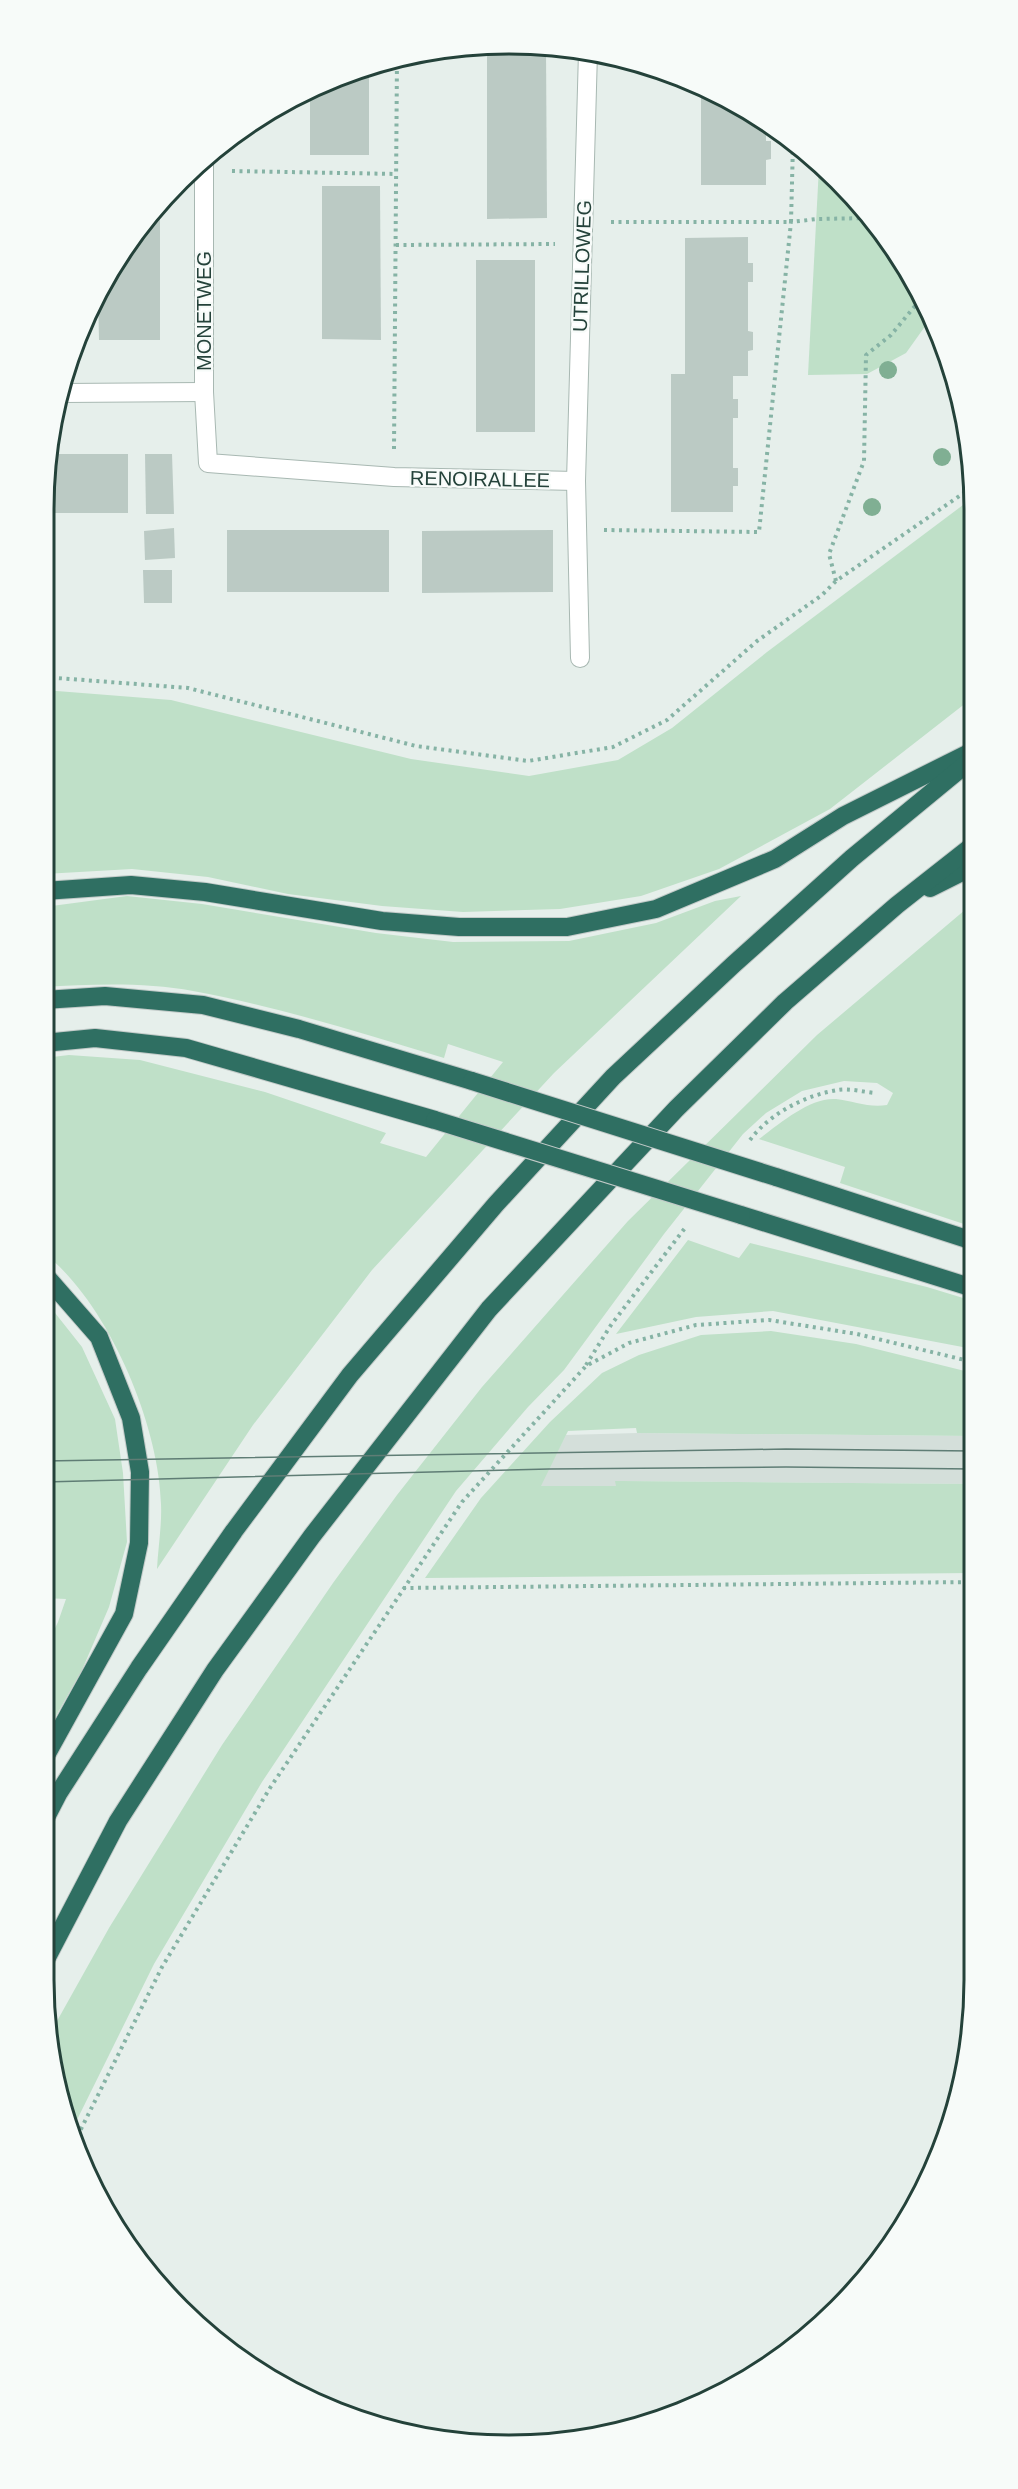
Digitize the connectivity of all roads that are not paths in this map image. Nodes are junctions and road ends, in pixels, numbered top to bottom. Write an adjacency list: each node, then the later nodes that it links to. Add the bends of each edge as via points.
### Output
1 (588, 61): 6 (street, UTRILLOWEG)
2 (204, 172): 3 (street, MONETWEG)
3 (204, 392): 4 (street); 5 (street, MONETWEG)
4 (70, 393)
5 (208, 463): 6 (street, RENOIRALLEE, via 394,477)
6 (576, 481): 7 (street, RENOIRALLEE)
7 (580, 658)
8 (964, 756): 12 (highway, via 843,816 775,859 656,909 567,927 459,927 382,921 205,892 131,885)
9 (964, 766): 20 (highway, via 734,963 613,1077 496,1204 350,1376 248,1513 139,1668)
10 (964, 852): 13 (highway)
11 (964, 871): 13 (highway)
12 (54, 890)
13 (897, 905): 21 (highway, via 785,1002 685,1100 489,1310 312,1536 215,1670 118,1821)
14 (54, 999): 16 (highway, bridge, via 105,996 203,1005 299,1029)
15 (54, 1041): 18 (highway, bridge, via 95,1038 186,1048 435,1119)
16 (964, 1237)
17 (54, 1285): 19 (highway, via 99,1337 131,1418 140,1472 139,1543 124,1614)
18 (964, 1285)
19 (54, 1741)
20 (54, 1802)
21 (54, 1944)

